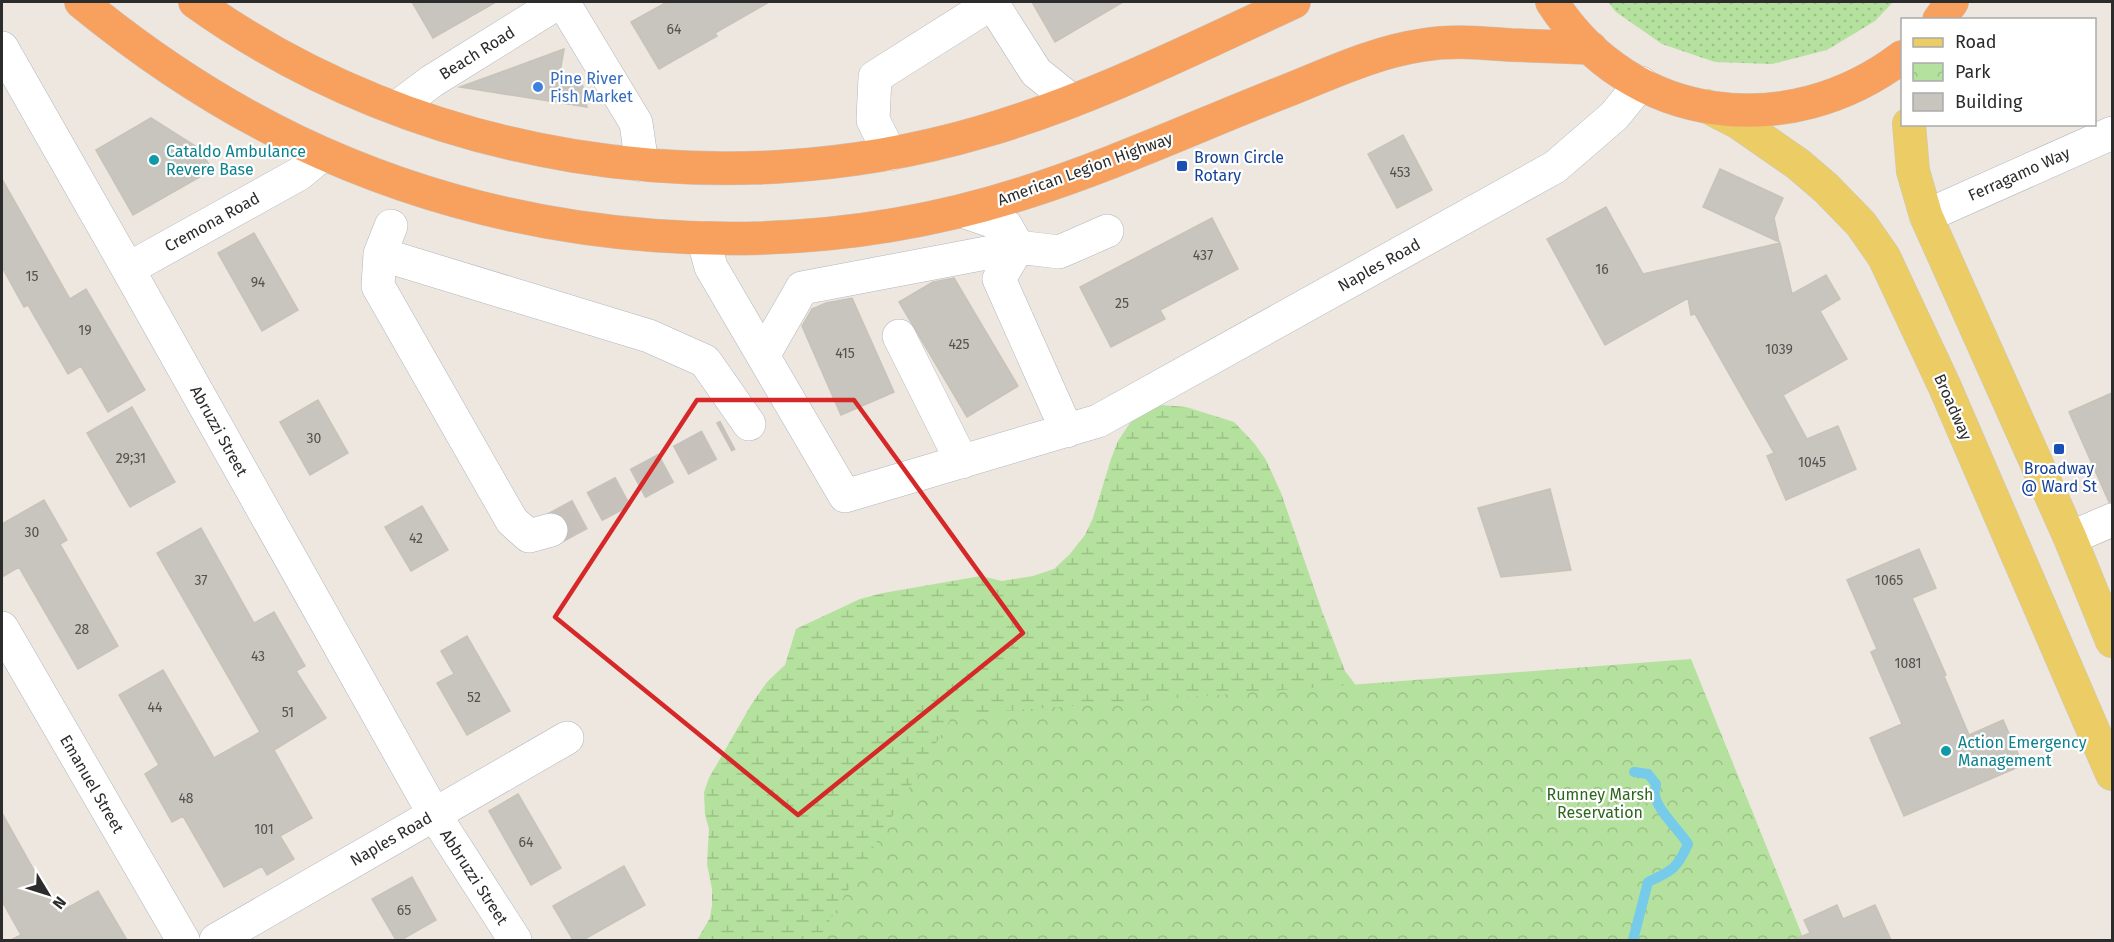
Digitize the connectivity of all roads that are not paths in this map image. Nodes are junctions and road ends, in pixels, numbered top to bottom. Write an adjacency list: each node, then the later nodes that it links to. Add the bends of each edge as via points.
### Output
1 (81, 2): 18 (highway, American Legion Highway, via 185,79)
2 (195, 2): 15 (highway, via 283,56)
3 (561, 2): 15 (street, Beach Road, via 432,81); 20 (street, via 636,123)
4 (993, 2): 13 (street, via 1036,72); 19 (street, via 874,77 873,120)
5 (1294, 2): 13 (highway)
6 (1552, 2): 10 (highway)
7 (1952, 2): 8 (highway)
8 (1940, 18)
9 (2, 48): 26 (street, Abruzzi Street)
10 (1591, 48): 12 (highway); 21 (highway, American Legion Highway, via 1443,42 1382,54 1083,173)
11 (1901, 58): 14 (highway, via 1867,81 1810,103 1758,110)
12 (1641, 83): 14 (highway); 30 (street, Naples Road, via 1614,116 1555,166 1098,421)
13 (1072, 100): 19 (highway, via 983,132)
14 (1706, 106): 38 (main road, Broadway, via 1739,123 1798,164 1860,224 1884,257)
15 (396, 108): 20 (highway, via 517,145)
16 (1910, 126): 22 (main road, via 1913,171)
17 (2112, 133): 22 (street, Ferragamo Way)
18 (324, 154): 24 (highway, American Legion Highway, via 413,188 510,214 608,231); 26 (street, Cremona Road, via 299,174)
19 (890, 154): 20 (highway, via 764,168)
20 (642, 165)
21 (962, 211): 24 (highway, American Legion Highway, via 837,233); 25 (street, via 1006,226)
22 (1926, 216): 34 (main road)
23 (1107, 231): 25 (street, via 1059,252)
24 (703, 238): 28 (street, via 711,267)
25 (1018, 247): 28 (street, via 803,274); 30 (street, via 999,279)
26 (128, 269): 39 (street, Abruzzi Street)
27 (899, 336): 31 (street)
28 (763, 356): 29 (street)
29 (790, 401): 31 (street, Naples Road, via 845,496); 33 (street, via 738,429 705,361 649,336 386,240 378,286 512,521 529,536)
30 (1067, 431): 31 (street, Naples Road)
31 (962, 462)
32 (2112, 520): 34 (street)
33 (550, 530)
34 (2070, 537): 36 (main road)
35 (2, 628): 40 (street, Emanuel Street)
36 (2112, 642)
37 (567, 738): 39 (street, Naples Road)
38 (2112, 774)
39 (434, 814): 41 (street, Naples Road); 42 (street, Abbruzzi Street)
40 (183, 940)
41 (216, 940)
42 (515, 940)

